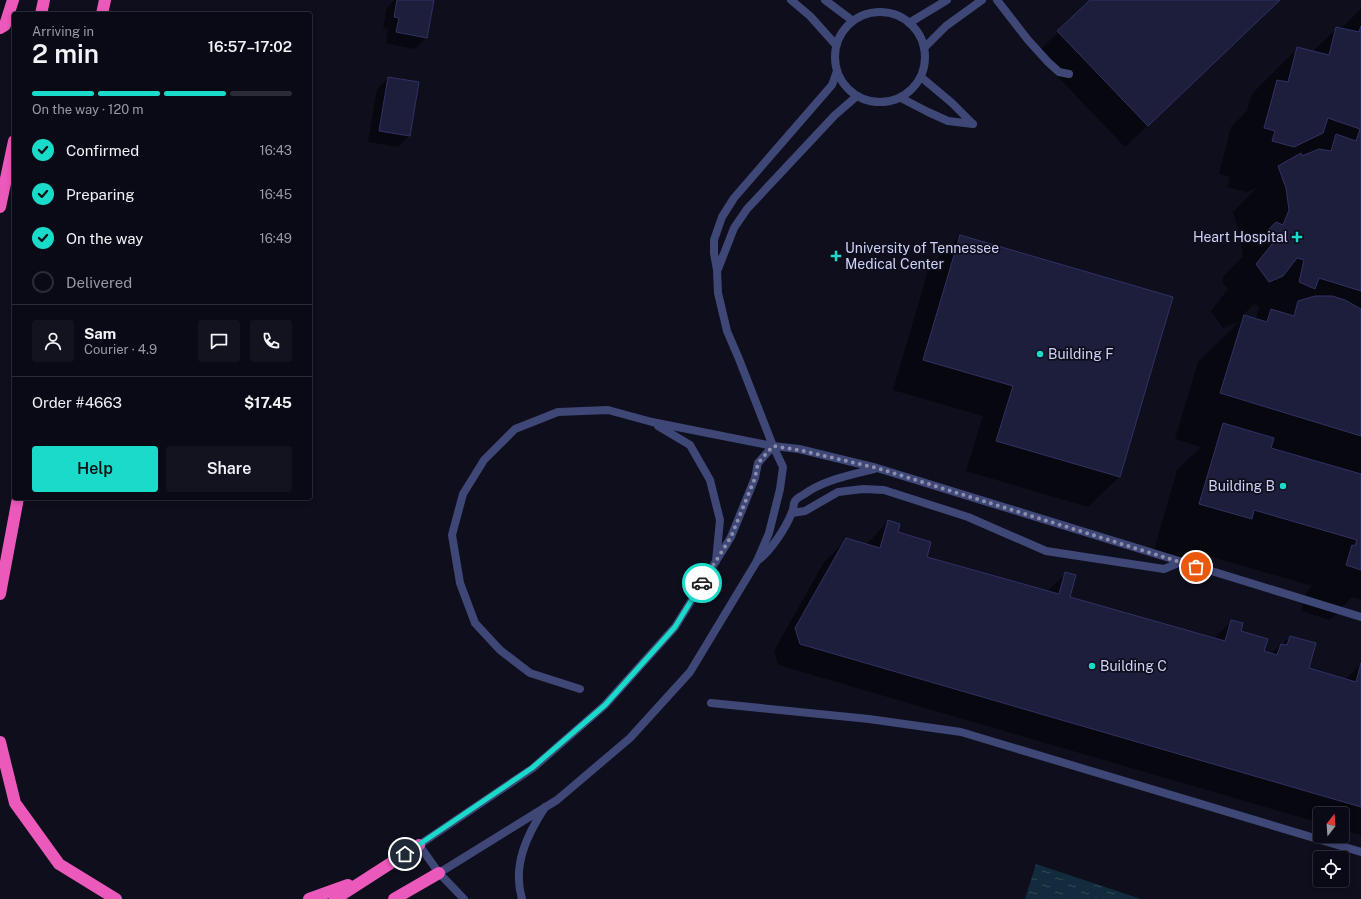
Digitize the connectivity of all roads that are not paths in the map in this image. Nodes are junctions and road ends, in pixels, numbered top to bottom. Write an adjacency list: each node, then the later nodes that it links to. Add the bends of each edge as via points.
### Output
1 (13, 0): 13 (highway, via 4,25)
2 (44, 0): 9 (highway)
3 (105, 0): 10 (highway)
4 (791, 0): 14 (street, via 810,16)
5 (826, 0): 11 (street)
6 (947, 0): 12 (street)
7 (982, 0): 15 (street, via 946,26)
8 (997, 0): 17 (street, via 1048,62 1059,72)
9 (41, 12)
10 (102, 12)
11 (853, 21): 12 (street, via 866,14 881,12 896,15); 14 (street)
12 (909, 23): 15 (street, via 918,34)
13 (0, 28)
14 (836, 45): 16 (street)
15 (924, 48): 18 (street, via 925,62)
16 (837, 70): 19 (street, via 846,87); 23 (street, via 832,85 734,198 722,217 714,240)
17 (1069, 74)
18 (921, 77): 20 (street, via 912,89); 20 (street, via 973,124 948,121)
19 (857, 96): 20 (street, via 871,102 886,102); 23 (street, via 835,115 747,209 734,228)
20 (900, 98)
21 (12, 150): 22 (highway)
22 (0, 207)
23 (717, 270): 25 (street, via 718,293 727,331)
24 (652, 422): 25 (street); 29 (street, via 690,445 710,480 720,520); 34 (street, via 608,410 558,412 515,429 484,460 463,494 452,535 460,583 475,623 500,650 530,674)
25 (773, 446): 26 (street); 29 (street, via 758,463 755,478 731,537); 30 (street, via 783,467 781,482 769,533)
26 (877, 468): 28 (street, via 811,489 796,500); 31 (street)
27 (18, 500): 32 (highway)
28 (792, 513): 30 (street, via 778,538 764,556); 31 (street, via 805,511 838,492 884,490 968,517 1046,551 1164,569)
29 (716, 561): 38 (street, via 675,627 605,705 532,768)
30 (756, 561): 37 (street, via 690,672 630,738 557,800)
31 (1181, 562): 33 (street)
32 (0, 594)
33 (1361, 617)
34 (580, 689)
35 (711, 703): 39 (street, via 869,718 960,732)
36 (0, 742): 42 (highway, via 15,803 59,864)
37 (545, 807): 40 (street); 47 (street, via 533,825 520,856 518,874)
38 (419, 845): 40 (street); 41 (highway)
39 (1361, 852)
40 (439, 873): 45 (highway); 46 (street)
41 (364, 879): 43 (highway); 44 (highway)
42 (116, 899)
43 (309, 899)
44 (335, 899)
45 (394, 899)
46 (464, 899)
47 (522, 899)

